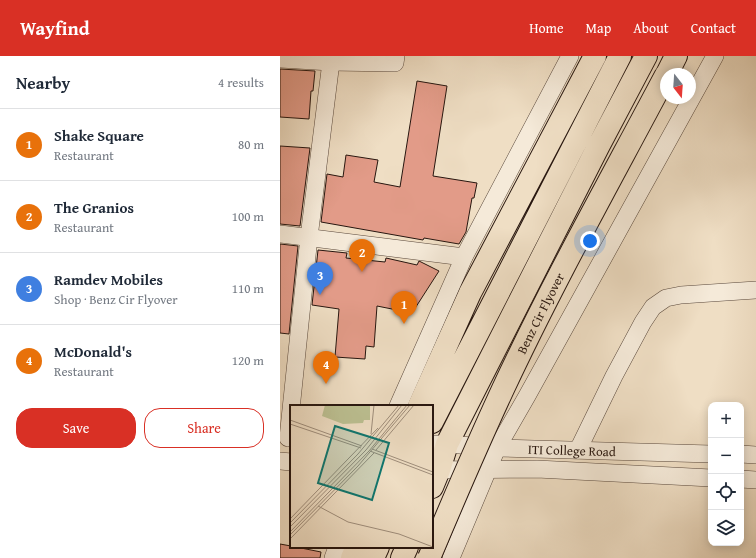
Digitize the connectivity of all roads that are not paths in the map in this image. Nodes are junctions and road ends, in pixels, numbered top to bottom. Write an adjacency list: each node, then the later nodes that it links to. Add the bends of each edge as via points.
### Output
1 (396, 56): 9 (street, via 395,63)
2 (570, 56): 14 (street)
3 (595, 56): 17 (main road, via 470,293)
4 (620, 56): 18 (main road)
5 (646, 56): 20 (main road)
6 (676, 56): 10 (main road, Benz Cir Flyover)
7 (715, 56): 21 (street)
8 (280, 59): 9 (street)
9 (331, 62): 13 (street)
10 (670, 68)
11 (660, 86): 38 (main road, Benz Cir Flyover, bridge, via 553,288 504,388)
12 (280, 234): 13 (street)
13 (309, 237): 14 (street); 19 (street)
14 (464, 257): 16 (street)
15 (756, 290): 22 (street, via 681,295 666,298 653,308 614,376)
16 (398, 405)
17 (419, 405)
18 (433, 420)
19 (286, 438)
20 (439, 444): 21 (street, ITI College Road); 29 (main road)
21 (497, 448): 22 (street, ITI College Road); 28 (street)
22 (578, 450): 23 (street, ITI College Road)
23 (708, 454)
24 (744, 454): 25 (street)
25 (756, 455)
26 (280, 461): 27 (street)
27 (290, 462)
28 (488, 470): 29 (street, ITI College Road); 30 (street, ITI College Road, via 537,469); 39 (street)
29 (434, 476)
30 (708, 478)
31 (744, 479): 32 (street)
32 (756, 480)
33 (373, 548): 35 (main road)
34 (407, 548): 37 (main road)
35 (355, 552): 36 (street)
36 (332, 558)
37 (402, 558)
38 (429, 558)
39 (451, 558)

